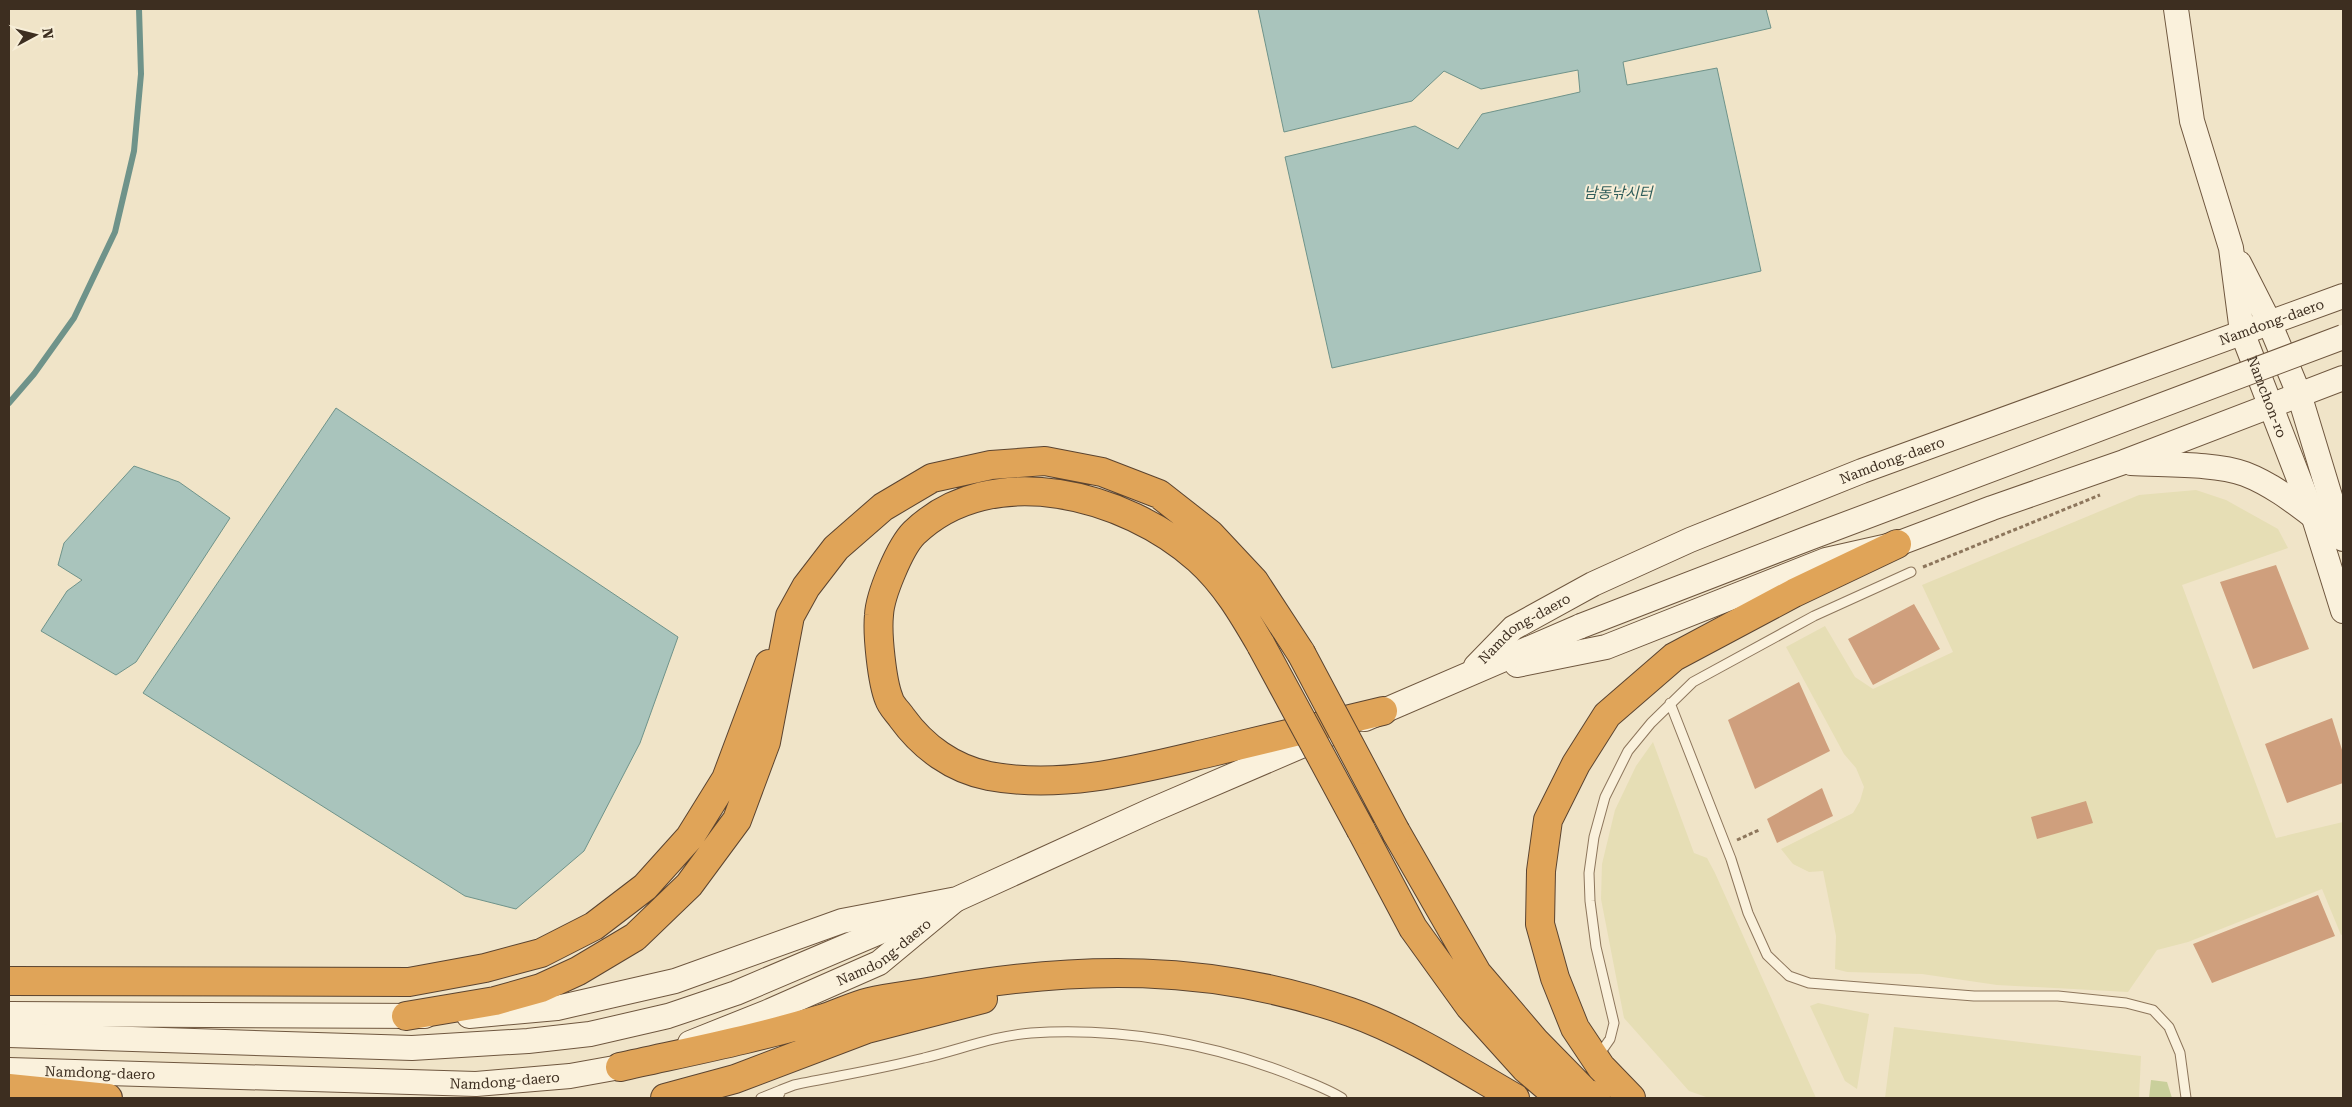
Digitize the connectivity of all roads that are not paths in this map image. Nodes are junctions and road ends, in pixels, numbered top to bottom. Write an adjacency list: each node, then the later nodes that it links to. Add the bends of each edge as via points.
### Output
1 (2176, 9): 2 (main road, via 2192,121)
2 (2231, 248): 4 (main road, Namchon-ro); 5 (main road, Namchon-ro)
3 (2343, 296): 4 (main road, Namdong-daero)
4 (2269, 322): 5 (main road, Namdong-daero); 8 (main road, Namchon-ro)
5 (2242, 332): 9 (main road, Namchon-ro); 17 (main road, Namdong-daero, via 1862,471 1682,544 1593,584 1513,628)
6 (2343, 337): 17 (main road, Namdong-daero, bridge, via 1809,538 1581,626)
7 (2343, 378): 8 (main road, Namdong-daero)
8 (2299, 394): 9 (main road, Namdong-daero); 12 (main road, Namchon-ro)
9 (2271, 404): 10 (main road, Namdong-daero); 11 (main road, Namchon-ro)
10 (2124, 462): 11 (main road, via 2206,467 2245,474 2285,496); 13 (main road, Namdong-daero)
11 (2314, 518): 15 (main road, Namchon-ro)
12 (2343, 539)
13 (1898, 544): 17 (main road, Namdong-daero, via 1826,560 1606,647); 38 (highway, via 1794,593 1674,658 1607,715 1576,764 1548,820 1541,871 1540,924 1555,978 1575,1028 1601,1067)
14 (1911, 572): 18 (lane, via 1814,616 1750,650 1693,682)
15 (2343, 611)
16 (790, 616): 22 (highway, via 760,682 726,779 690,837 645,887 594,926 541,953 486,968 409,982); 24 (highway, via 766,742 744,802 737,820 689,886 635,936 571,974 540,988 495,1001); 37 (highway, bridge, via 806,587 836,548 883,507 932,478 991,465 1045,461 1102,472 1159,494 1210,534 1254,581 1302,653 1396,832 1477,973 1535,1041)
17 (1467, 675): 19 (main road, Namdong-daero)
18 (1670, 703): 26 (lane, via 1628,751 1605,796 1594,837 1589,873 1590,901 1596,947 1614,1023); 39 (lane, via 1748,913 1767,955 1789,976 1809,983 1974,996 2058,996 2126,1003 2153,1010 2169,1027 2180,1054)
19 (1383, 711): 20 (main road, Namdong-daero, via 1150,811); 36 (highway, bridge, via 1122,774 1039,781 988,776 950,762 914,735 889,700 878,614 891,572 912,534 944,510 980,497 1031,491 1078,496 1124,511 1164,532 1199,560 1236,602 1261,645 1360,830 1413,928 1470,1007 1525,1068)
20 (957, 899): 24 (main road, Namdong-daero, via 842,921 675,981 557,1008 482,1016); 25 (main road, via 736,993 668,1016 590,1034 412,1048); 27 (main road, Namdong-daero, via 879,963 770,1011)
21 (1135, 972): 27 (highway, via 1044,974 877,1001 820,1019); 32 (highway, via 999,994 867,1029 735,1079); 35 (highway, via 1193,976 1264,988 1351,1012 1430,1048)
22 (9, 981)
23 (9, 1014): 24 (main road, Namdong-daero)
24 (406, 1016)
25 (9, 1036)
26 (1604, 1049)
27 (620, 1068): 28 (main road, Namdong-daero, via 476,1084)
28 (9, 1070)
29 (9, 1088): 31 (highway)
30 (780, 1094): 33 (lane); 34 (lane, via 794,1085 924,1058 979,1042 1030,1033 1093,1033 1203,1047 1263,1064)
31 (108, 1098)
32 (665, 1098)
33 (760, 1098)
34 (1342, 1098)
35 (1516, 1098)
36 (1560, 1098)
37 (1596, 1098)
38 (1631, 1098)
39 (2186, 1098)

